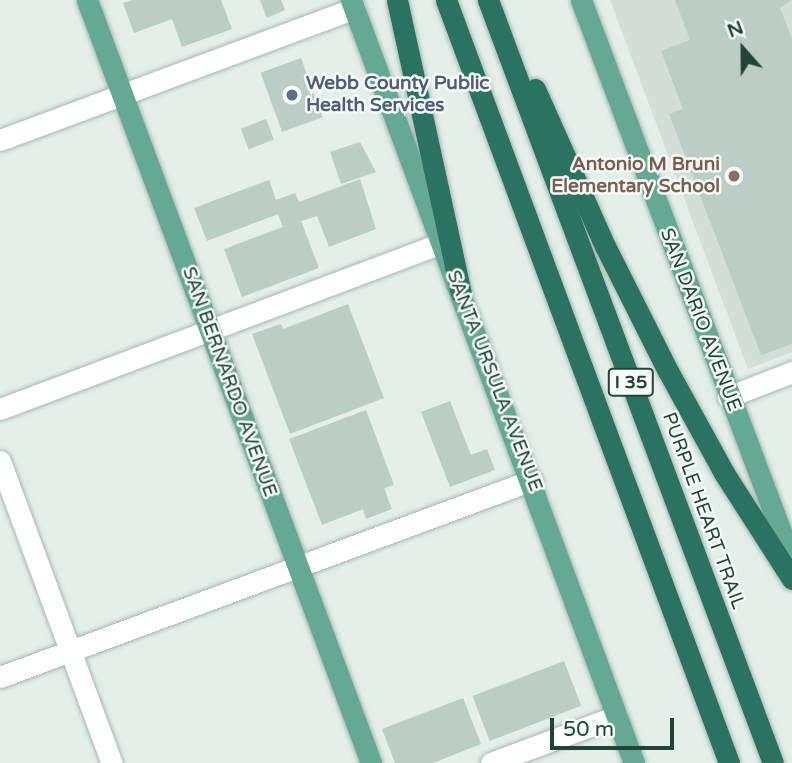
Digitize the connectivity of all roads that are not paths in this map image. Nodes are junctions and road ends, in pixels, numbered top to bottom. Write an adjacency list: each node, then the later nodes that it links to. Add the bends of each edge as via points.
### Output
1 (87, 0): 7 (main road, SAN BERNARDO AVENUE)
2 (397, 0): 10 (highway)
3 (446, 0): 28 (highway, I 35)
4 (489, 0): 19 (highway, via 668,371 724,472); 29 (highway, PURPLE HEART TRAIL / I 35)
5 (580, 0): 13 (main road, SAN DARIO AVENUE)
6 (353, 4): 7 (street); 9 (main road, SANTA URSULA AVENUE)
7 (122, 95): 8 (street); 11 (main road, SAN BERNARDO AVENUE)
8 (0, 140)
9 (442, 243): 10 (main road, SANTA URSULA AVENUE); 11 (street)
10 (461, 293): 16 (main road, SANTA URSULA AVENUE)
11 (210, 330): 14 (street); 18 (main road, SAN BERNARDO AVENUE)
12 (792, 372): 13 (street)
13 (728, 397): 17 (main road, SAN DARIO AVENUE)
14 (0, 408)
15 (0, 461): 20 (street)
16 (532, 480): 18 (street); 22 (main road, SANTA URSULA AVENUE)
17 (792, 561)
18 (298, 566): 20 (street); 26 (main road, SAN BERNARDO AVENUE)
19 (792, 579)
20 (71, 650): 21 (street); 25 (street)
21 (0, 677)
22 (617, 716): 23 (street); 24 (main road, SANTA URSULA AVENUE)
23 (530, 756): 27 (street)
24 (630, 762)
25 (113, 763)
26 (371, 763)
27 (491, 763)
28 (729, 763)
29 (773, 763)

